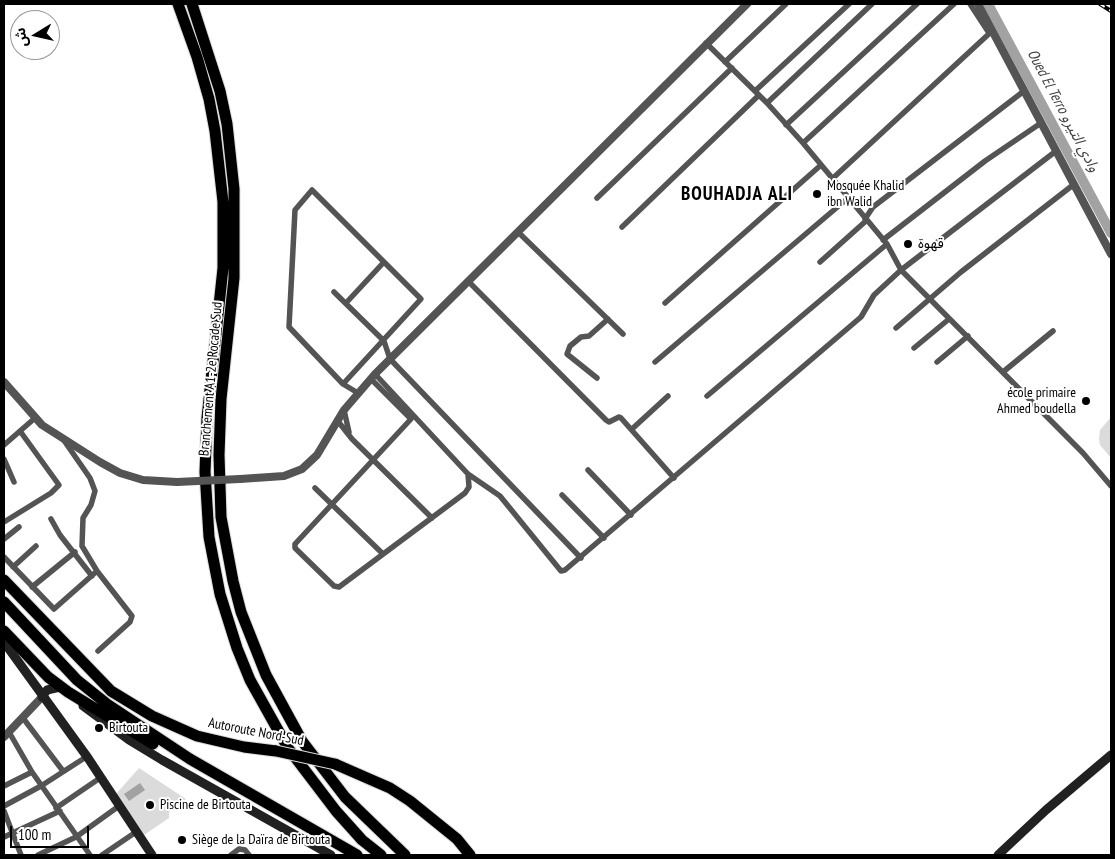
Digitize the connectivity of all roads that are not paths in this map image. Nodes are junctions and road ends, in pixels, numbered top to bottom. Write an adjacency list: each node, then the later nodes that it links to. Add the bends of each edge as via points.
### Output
1 (178, 4): 127 (highway, Branchement A1-2e Rocade Sud, via 209,99 223,202 223,268 207,418 205,472 209,537 220,594 250,680 288,748 336,811)
2 (192, 4): 128 (highway, Branchement A1-2e Rocade Sud, via 220,91 234,189 235,270 219,448 221,517 233,581 254,648 297,733 344,797)
3 (747, 4): 12 (street)
4 (786, 4): 13 (street)
5 (849, 4): 16 (street)
6 (872, 4): 17 (street)
7 (917, 4): 19 (street)
8 (954, 4): 20 (street)
9 (970, 4): 11 (street)
10 (978, 4): 11 (street)
11 (991, 32): 15 (street); 23 (street)
12 (706, 43): 13 (street); 29 (street)
13 (725, 62): 14 (street)
14 (732, 68): 16 (street); 25 (street)
15 (1024, 91): 18 (street); 27 (street, via 873,207)
16 (756, 93): 17 (street); 28 (street)
17 (767, 103): 19 (street)
18 (1041, 123): 21 (street); 30 (street, via 985,161)
19 (786, 125): 20 (street)
20 (803, 143): 22 (street)
21 (1056, 151): 24 (street); 34 (street)
22 (821, 165): 23 (street); 39 (street)
23 (832, 179): 26 (street)
24 (1073, 184): 31 (street); 37 (street)
25 (597, 198)
26 (848, 198): 27 (street); 49 (street)
27 (866, 219): 30 (street); 33 (street)
28 (622, 227)
29 (518, 232): 35 (street); 40 (street)
30 (885, 242): 34 (street); 58 (street)
31 (1111, 254)
32 (384, 262): 38 (street); 46 (street, via 421,301); 55 (street, via 313,191 296,206 289,327)
33 (820, 262)
34 (901, 270): 37 (street); 71 (street, via 874,295 861,317)
35 (468, 281): 48 (street); 62 (street, via 606,420 612,422 619,417)
36 (334, 292): 38 (street)
37 (928, 300): 41 (street); 42 (street)
38 (346, 303): 46 (street)
39 (665, 303)
40 (608, 319): 44 (street); 53 (street, via 589,336 581,337 570,346 567,354)
41 (949, 319): 45 (street); 47 (street)
42 (896, 328)
43 (1053, 331): 51 (street)
44 (623, 334)
45 (968, 336): 50 (street); 51 (street)
46 (384, 340): 48 (street); 55 (street)
47 (914, 348)
48 (390, 359): 52 (street); 88 (street)
49 (655, 362)
50 (937, 362)
51 (1002, 372): 73 (street, via 1083,453)
52 (373, 376): 56 (street); 68 (street, via 411,419); 70 (street)
53 (597, 378)
54 (4, 382): 60 (street)
55 (343, 384): 56 (street)
56 (358, 393): 59 (street)
57 (668, 396): 62 (street)
58 (707, 396)
59 (344, 410): 61 (street); 64 (street)
60 (35, 418): 63 (street); 65 (street)
61 (337, 420): 64 (street); 65 (street, bridge, via 317,455 302,469 284,476 240,479 143,480 120,473)
62 (632, 429): 71 (street)
63 (20, 431): 66 (street); 80 (street, via 59,485)
64 (350, 437): 68 (street)
65 (62, 438): 90 (street, via 90,478 95,491 83,518 82,546)
66 (4, 445)
67 (4, 459): 72 (street)
68 (374, 461): 76 (street); 78 (street)
69 (588, 470): 77 (street)
70 (468, 474): 78 (street, via 469,487 465,494); 88 (street, via 500,496 561,570 570,568)
71 (674, 478): 77 (street)
72 (14, 482)
73 (1111, 486)
74 (315, 488): 76 (street)
75 (562, 495): 82 (street)
76 (332, 504): 86 (street); 86 (street, via 295,546 334,586 339,587)
77 (631, 515): 82 (street)
78 (432, 518): 86 (street)
79 (51, 519): 85 (street)
80 (4, 522)
81 (18, 527): 83 (street)
82 (604, 538): 88 (street)
83 (4, 539)
84 (36, 546): 89 (street)
85 (75, 552): 91 (street); 93 (street)
86 (383, 554)
87 (4, 557): 89 (street)
88 (581, 558)
89 (13, 567): 93 (street)
90 (98, 571): 91 (street); 97 (street, via 132,619)
91 (92, 576): 93 (street, via 54,609)
92 (4, 580): 129 (highway, Autoroute Nord-Sud, bridge, via 111,691 136,706 197,736 335,764 367,776 403,797 457,840)
93 (32, 587)
94 (4, 602): 104 (highway, via 77,680)
95 (4, 631): 98 (highway)
96 (4, 642): 99 (main road)
97 (98, 651)
98 (64, 689): 99 (main road, via 47,690); 104 (highway, via 168,752); 125 (main road, via 80,705 129,740)
99 (42, 697): 100 (street); 103 (main road)
100 (23, 718): 101 (street); 105 (street)
101 (6, 735): 106 (street)
102 (1111, 755): 130 (main road)
103 (86, 757): 105 (street); 107 (main road)
104 (206, 769): 126 (highway)
105 (63, 771): 109 (street)
106 (32, 772): 108 (street); 109 (street)
107 (100, 778): 111 (main road); 112 (street)
108 (4, 786)
109 (41, 786): 110 (street); 112 (street)
110 (4, 806)
111 (119, 806): 114 (main road); 117 (street)
112 (58, 809): 115 (street); 117 (street)
113 (4, 811): 115 (street)
114 (136, 832): 121 (street); 122 (main road)
115 (12, 833): 116 (street); 118 (street)
116 (4, 837)
117 (76, 837): 119 (street); 120 (street)
118 (21, 855)
119 (38, 855)
120 (90, 855)
121 (102, 855)
122 (152, 855)
123 (231, 855): 124 (street, via 239,849)
124 (249, 855)
125 (331, 855)
126 (357, 855)
127 (380, 855)
128 (405, 855)
129 (470, 855)
130 (998, 855)

